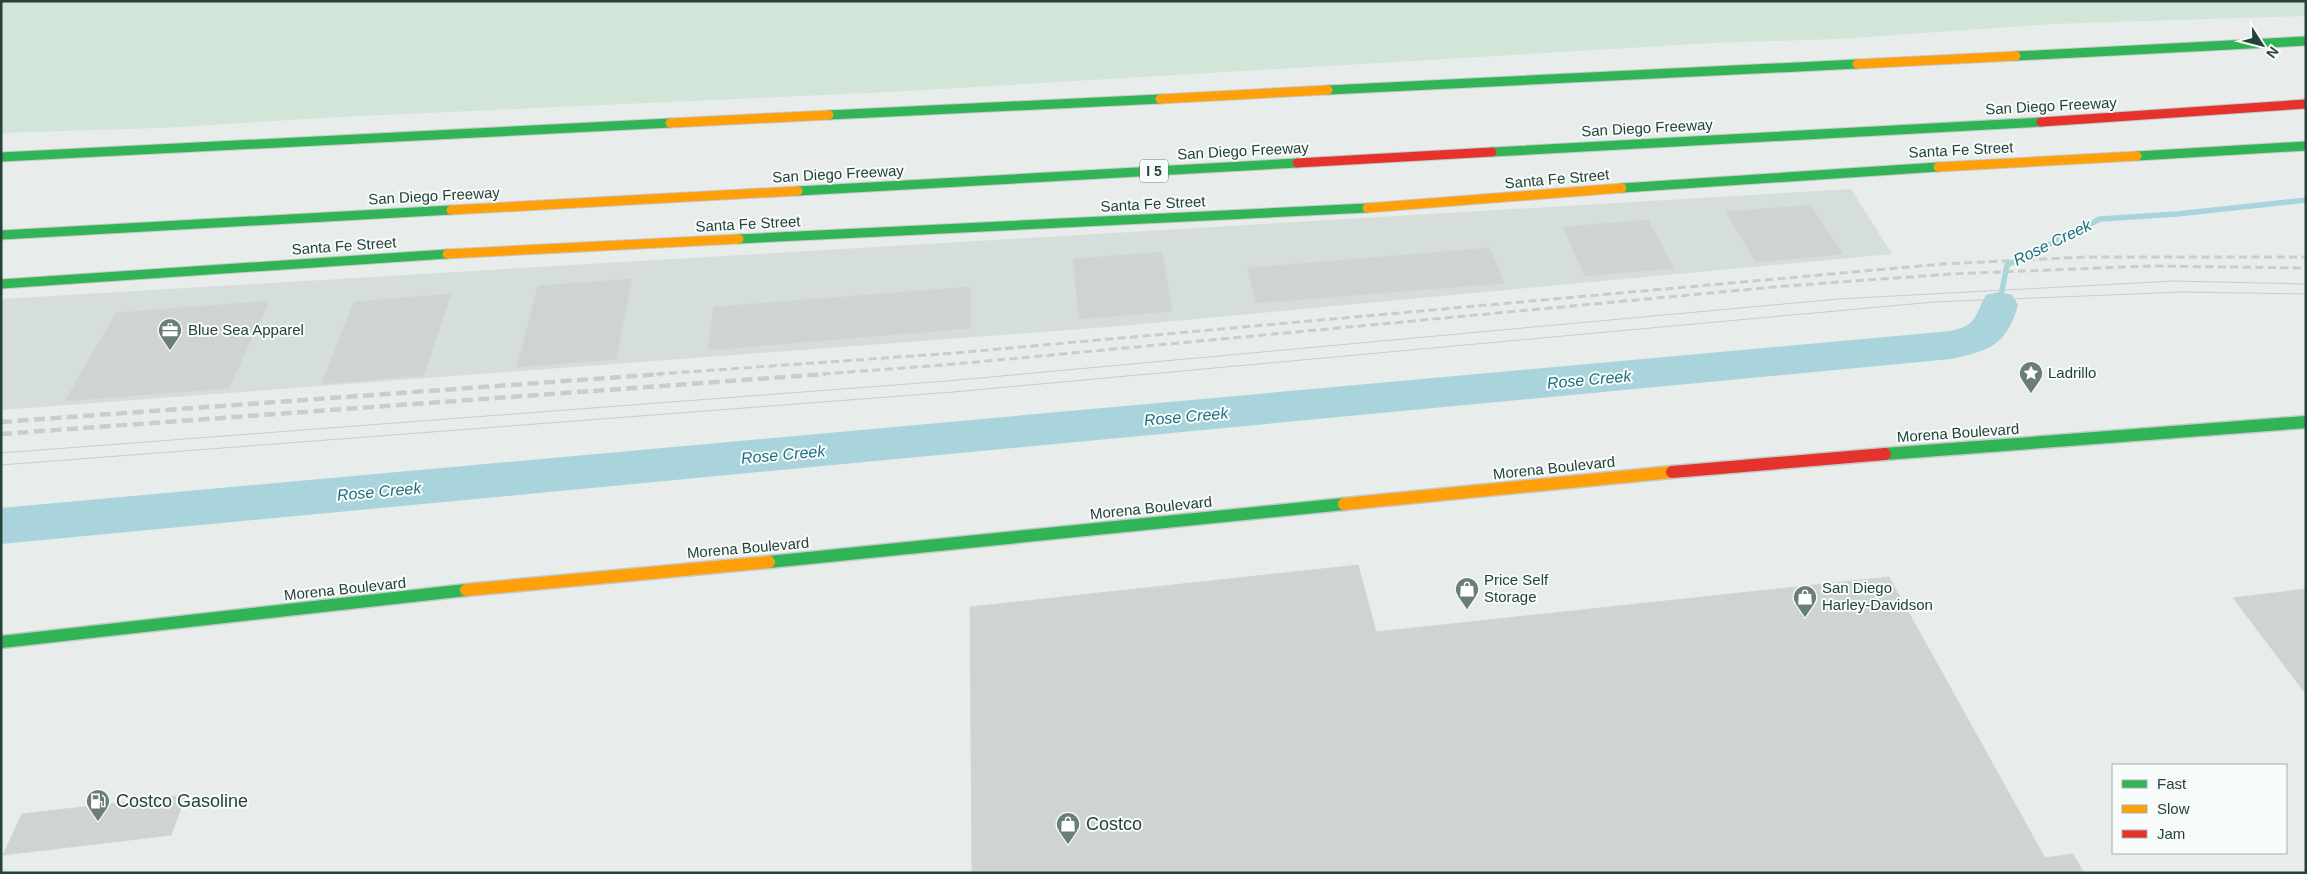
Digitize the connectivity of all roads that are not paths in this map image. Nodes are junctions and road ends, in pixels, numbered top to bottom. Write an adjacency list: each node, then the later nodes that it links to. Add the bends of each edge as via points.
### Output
1 (2306, 41): 4 (main road)
2 (2306, 104): 5 (main road, San Diego Freeway / I 5, via 2116,118)
3 (2306, 146): 6 (main road, Santa Fe Street, via 1731,179 1372,208 490,251)
4 (1, 157)
5 (1, 235)
6 (1, 284)
7 (2306, 422): 8 (main road, Morena Boulevard, via 1755,464 1030,535 918,550 556,581)
8 (1, 642)

